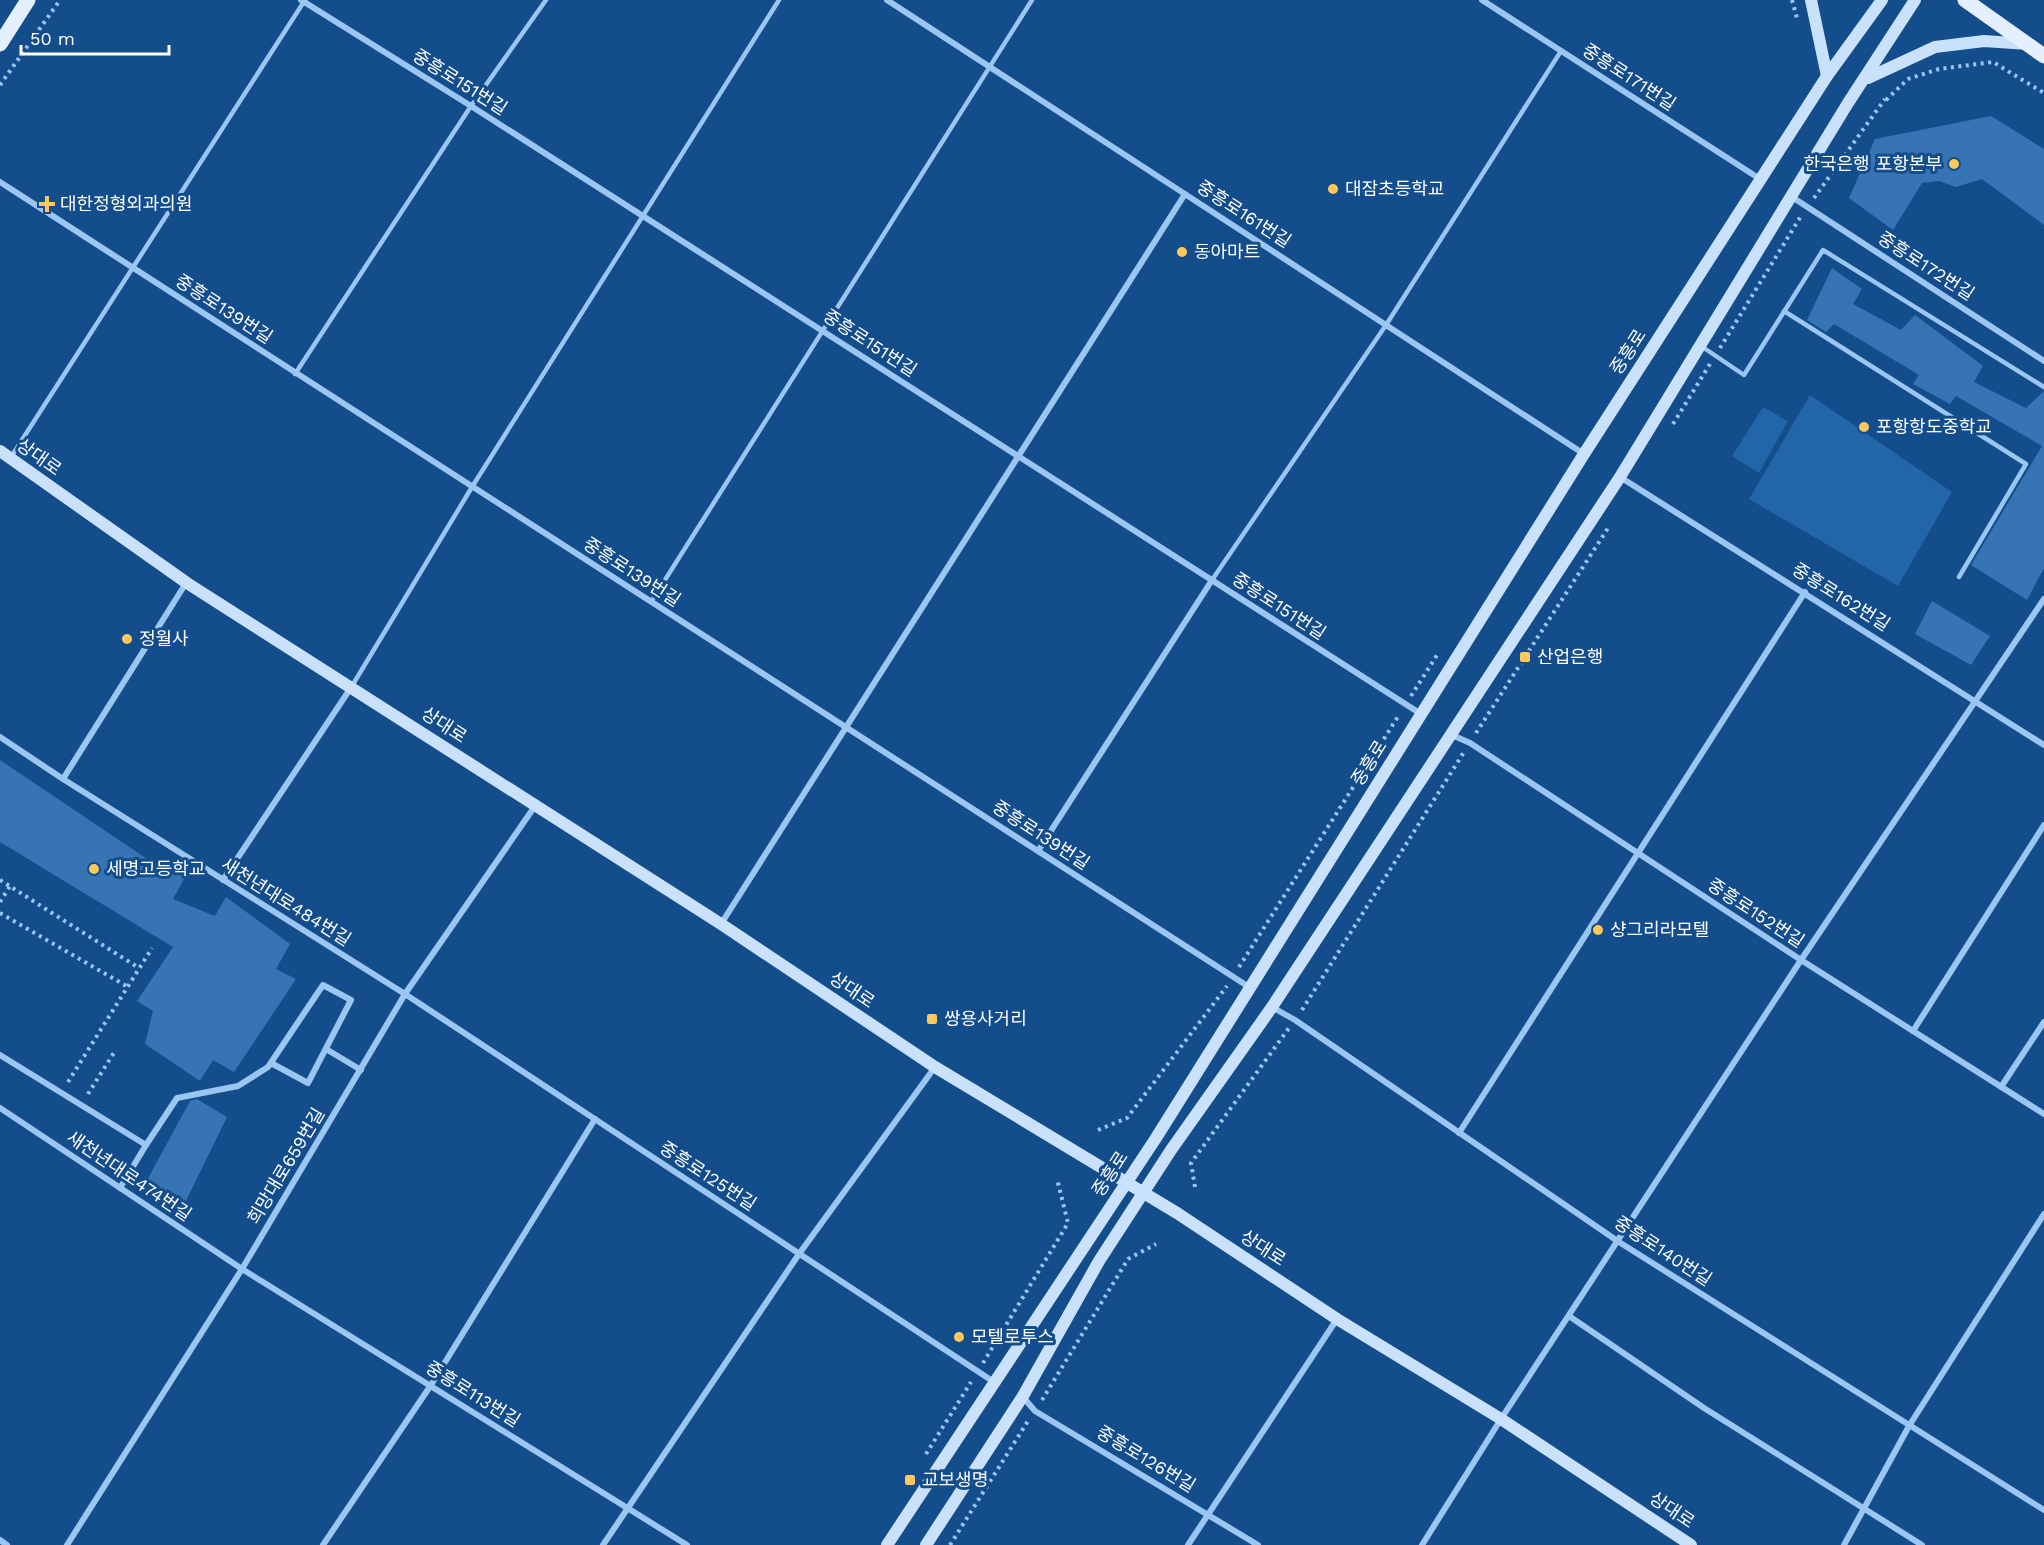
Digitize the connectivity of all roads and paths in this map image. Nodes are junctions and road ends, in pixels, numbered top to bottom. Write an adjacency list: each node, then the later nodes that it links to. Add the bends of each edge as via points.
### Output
1 (28, 0): 13 (main road)
2 (60, 0): 20 (path)
3 (546, 0): 22 (lane)
4 (779, 0): 28 (lane)
5 (887, 0): 17 (street, 중흥로161번길)
6 (1032, 0): 17 (lane)
7 (1482, 0): 15 (street, 중흥로171번길)
8 (1811, 0): 18 (main road)
9 (1882, 0): 18 (main road, 중흥로)
10 (1915, 0): 19 (main road)
11 (1965, 0): 14 (main road)
12 (304, 1): 22 (street, 중흥로151번길); 29 (lane)
13 (0, 44)
14 (2028, 45): 16 (main road); 19 (main road, via 1984,41 1935,47)
15 (1562, 51): 23 (street, 중흥로171번길); 31 (lane)
16 (2044, 56)
17 (990, 67): 25 (street, 중흥로161번길); 32 (lane)
18 (1827, 76): 23 (main road, 중흥로)
19 (1867, 78): 26 (main road)
20 (0, 85)
21 (2044, 93): 27 (path, via 1994,62 1938,69 1908,80 1884,101)
22 (471, 106): 28 (street, 중흥로151번길); 36 (lane)
23 (1761, 179): 39 (main road, 중흥로)
24 (0, 182): 29 (street, 중흥로139번길)
25 (1185, 194): 31 (street, 중흥로161번길); 41 (street)
26 (1792, 197): 27 (street, 중흥로172번길); 33 (main road)
27 (1808, 206): 34 (path); 35 (street, 중흥로172번길)
28 (643, 216): 32 (street, 중흥로151번길); 43 (lane)
29 (132, 267): 36 (street, 중흥로139번길); 40 (lane)
30 (1784, 311): 34 (lane, via 1744,375); 37 (lane, via 1823,250); 45 (lane, via 2026,464)
31 (1386, 325): 39 (street, 중흥로161번길); 46 (lane)
32 (824, 332): 41 (street, 중흥로151번길); 50 (lane)
33 (1701, 346): 34 (lane); 42 (main road)
34 (1716, 356): 38 (path)
35 (2044, 361)
36 (295, 374): 43 (street, 중흥로139번길)
37 (2044, 387)
38 (1672, 425)
39 (1584, 454): 53 (main road, 중흥로)
40 (5, 455): 47 (main road, 상대로)
41 (1020, 458): 46 (street, 중흥로151번길); 54 (street)
42 (1620, 477): 48 (street, 중흥로162번길); 55 (main road)
43 (472, 487): 50 (street, 중흥로139번길); 51 (lane)
44 (1616, 515): 57 (path)
45 (1959, 577)
46 (1212, 580): 53 (street, 중흥로151번길); 62 (street)
47 (187, 583): 51 (main road, 상대로); 59 (street)
48 (1805, 592): 52 (street, 중흥로162번길); 63 (street)
49 (2044, 599): 52 (street)
50 (651, 602): 54 (street, 중흥로139번길)
51 (352, 686): 60 (main road, 상대로); 65 (street)
52 (1977, 702): 58 (street, 중흥로162번길); 71 (street)
53 (1420, 714): 74 (main road, 중흥로)
54 (847, 728): 62 (street, 중흥로139번길); 69 (street)
55 (1452, 735): 57 (street, 중흥로152번길); 76 (main road)
56 (0, 737): 59 (street, 새천년대로484번길)
57 (1470, 743): 63 (street, 중흥로152번길); 77 (path)
58 (2044, 745)
59 (63, 779): 65 (street, 새천년대로484번길)
60 (535, 806): 69 (main road, 상대로); 75 (street, 희망대로659번길)
61 (2044, 825): 79 (street)
62 (1038, 851): 74 (street, 중흥로139번길)
63 (1638, 853): 71 (street, 중흥로152번길); 92 (street)
64 (0, 880): 66 (path)
65 (223, 880): 75 (street, 새천년대로484번길)
66 (10, 886): 67 (path); 72 (path)
67 (0, 902)
68 (0, 913): 73 (path)
69 (721, 924): 84 (main road, 상대로)
70 (152, 948): 72 (path)
71 (1801, 960): 79 (street, 중흥로152번길); 99 (street)
72 (139, 968): 73 (path)
73 (128, 987): 87 (path)
74 (1249, 987): 94 (main road, 중흥로)
75 (405, 994): 85 (street, 희망대로659번길); 91 (street, 중흥로125번길)
76 (1272, 1007): 77 (street, 중흥로140번길); 97 (main road)
77 (1295, 1020): 92 (street, 중흥로140번길); 95 (path, via 1191,1163)
78 (2044, 1022): 86 (street)
79 (1912, 1031): 86 (street, 중흥로152번길)
80 (326, 1049): 83 (street, via 308,1083); 83 (street, via 351,1000 323,985); 85 (street)
81 (115, 1050): 88 (path)
82 (0, 1055): 87 (street)
83 (271, 1063): 93 (street, via 238,1086 177,1098)
84 (935, 1067): 94 (main road, 상대로); 101 (street)
85 (361, 1070): 102 (street, 희망대로659번길)
86 (2001, 1087): 90 (street, 중흥로152번길)
87 (61, 1093): 88 (street)
88 (81, 1105): 93 (street)
89 (0, 1108): 96 (street, 새천년대로474번길)
90 (2044, 1114)
91 (595, 1119): 101 (street, 중흥로125번길); 106 (street)
92 (1459, 1133): 99 (street, 중흥로140번길)
93 (146, 1145): 96 (street)
94 (1126, 1182): 97 (main road, 상대로); 105 (main road, 중흥로)
95 (1195, 1187)
96 (120, 1188): 102 (street, 새천년대로474번길)
97 (1143, 1193): 104 (main road, 상대로); 107 (main road, via 1099,1261)
98 (2044, 1214): 110 (street)
99 (1618, 1242): 103 (street); 110 (street, 중흥로140번길)
100 (1156, 1244): 108 (path, via 1128,1259)
101 (799, 1254): 105 (street, 중흥로125번길); 111 (street)
102 (242, 1269): 106 (street, 중흥로113번길); 117 (street, 희망대로659번길)
103 (1569, 1316): 109 (street); 112 (street, via 1704,1408)
104 (1337, 1319): 109 (main road, 상대로); 114 (street)
105 (995, 1382): 121 (main road, 중흥로)
106 (431, 1385): 111 (street, 중흥로113번길); 118 (street)
107 (1023, 1396): 108 (street, 중흥로126번길); 122 (main road)
108 (1035, 1411): 114 (street, 중흥로126번길); 123 (path)
109 (1501, 1419): 126 (street); 127 (main road, 상대로)
110 (1909, 1426): 112 (street); 113 (street, 중흥로140번길)
111 (627, 1506): 119 (street); 120 (street, 중흥로113번길)
112 (1864, 1508): 128 (street); 129 (street)
113 (2044, 1510)
114 (1209, 1514): 124 (street); 125 (street, 중흥로126번길)
115 (0, 1540): 116 (street)
116 (7, 1545)
117 (67, 1545)
118 (323, 1545)
119 (603, 1545)
120 (687, 1545)
121 (887, 1545)
122 (926, 1545)
123 (950, 1545)
124 (1188, 1545)
125 (1258, 1545)
126 (1422, 1545)
127 (1691, 1545)
128 (1844, 1545)
129 (1922, 1545)

